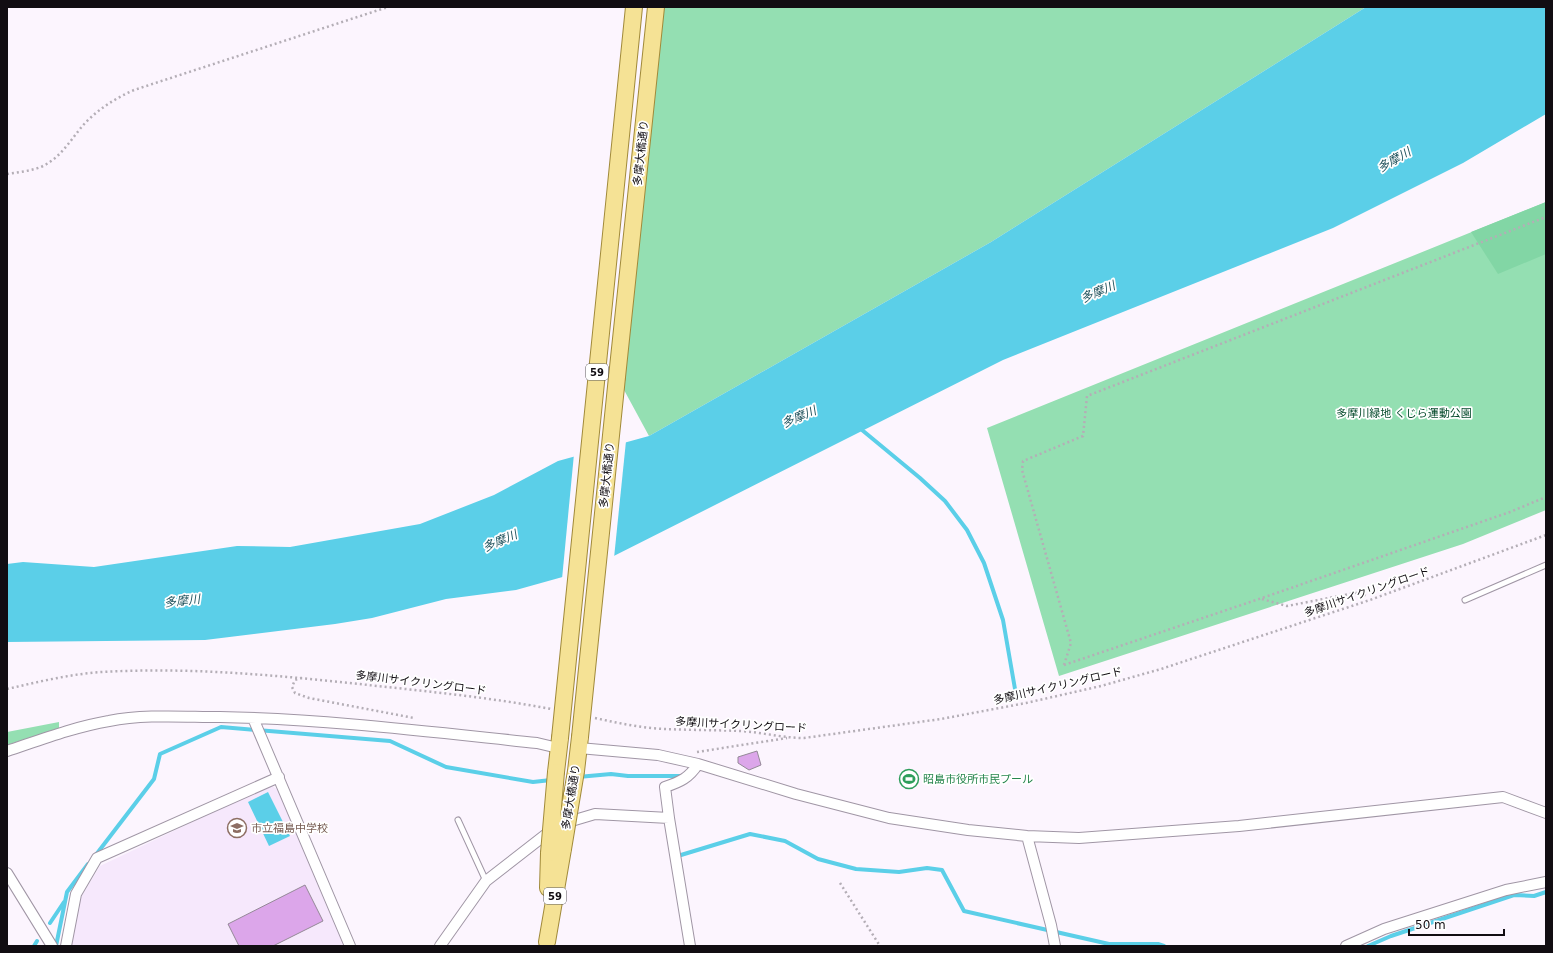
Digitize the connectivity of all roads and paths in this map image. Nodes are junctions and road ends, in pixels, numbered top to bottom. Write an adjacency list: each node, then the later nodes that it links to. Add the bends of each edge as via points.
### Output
1 (388, 7): 4 (path, via 134,90 101,110 86,123 67,147 43,166)
2 (634, 7): 19 (main road, 多摩大橋通り / 59, bridge)
3 (656, 7): 20 (main road, 多摩大橋通り / 59, bridge)
4 (7, 174)
5 (1546, 217): 10 (path, via 1087,396 1083,436 1023,461 1022,470 1071,643 1064,665)
6 (1546, 497): 10 (path, via 1510,512)
7 (1546, 535): 18 (path, 多摩川サイクリングロード, via 1370,600 1161,669 1101,686 941,720)
8 (1546, 566): 11 (lane)
9 (1366, 596): 10 (path, via 1360,592 1287,606)
10 (1262, 598)
11 (1465, 600)
12 (304, 678): 13 (path, 多摩川サイクリングロード, via 181,671 102,672 61,677); 14 (path, 多摩川サイクリングロード, via 454,694); 15 (path, via 295,680 292,687 295,693 309,698)
13 (7, 689)
14 (558, 711)
15 (415, 718)
16 (594, 718): 18 (path, 多摩川サイクリングロード, via 662,729 740,731)
17 (254, 721): 19 (street, via 346,723 537,743); 21 (street, via 138,718 108,721); 24 (street)
18 (790, 738): 22 (path)
19 (559, 743): 29 (main road, 多摩大橋通り / 59, bridge, via 556,772)
20 (580, 743): 23 (street, via 658,755); 29 (main road, 多摩大橋通り / 59, bridge, via 576,771)
21 (7, 751)
22 (692, 752)
23 (696, 768): 26 (street, via 680,782 665,787); 28 (street, via 889,818)
24 (279, 777): 37 (street, via 97,858 76,894); 38 (street)
25 (1546, 813): 28 (street, via 1503,797 1239,826 1079,838)
26 (669, 818): 31 (street, via 595,814 558,825); 40 (street)
27 (458, 820): 31 (lane)
28 (1027, 836): 34 (street)
29 (556, 851): 35 (main road, 多摩大橋通り / 59)
30 (7, 873): 36 (street)
31 (486, 881): 39 (street)
32 (1546, 882): 42 (street, via 1506,890 1384,929)
33 (840, 883): 41 (path)
34 (1055, 943)
35 (547, 944)
36 (52, 946)
37 (66, 946)
38 (350, 946)
39 (440, 946)
40 (690, 946)
41 (880, 946)
42 (1346, 946)

